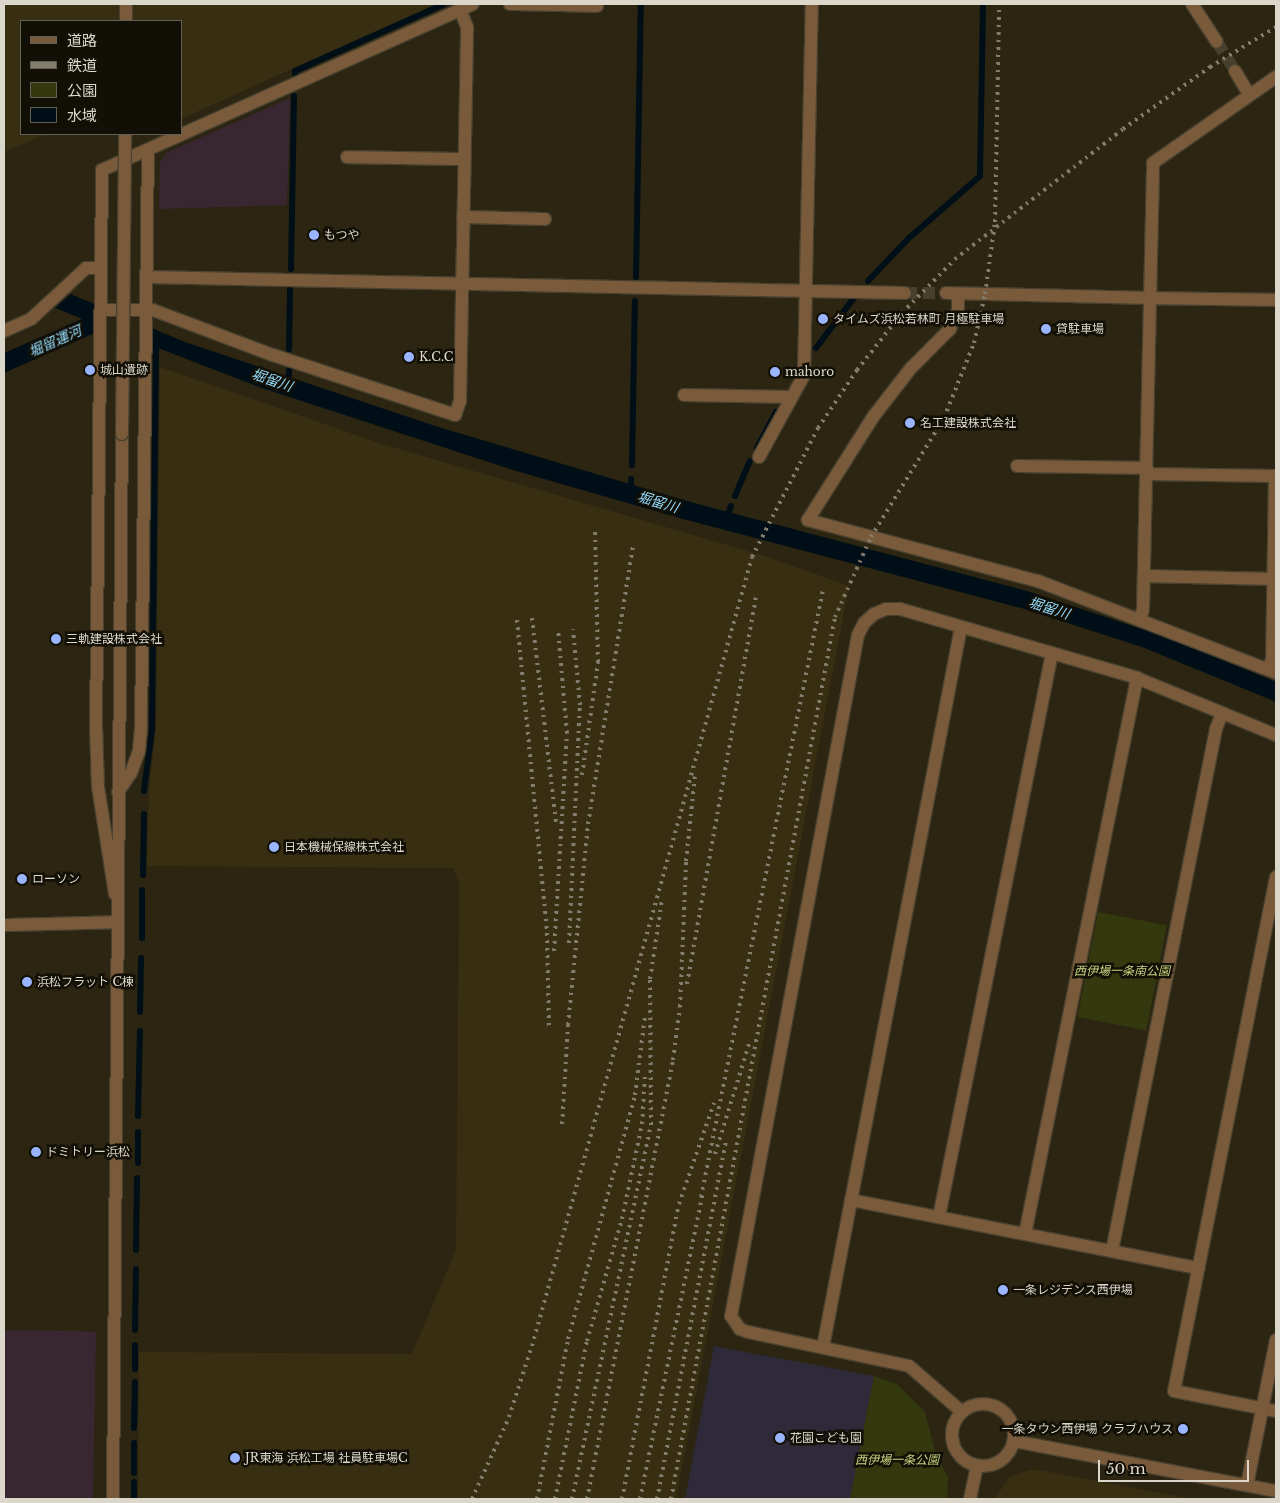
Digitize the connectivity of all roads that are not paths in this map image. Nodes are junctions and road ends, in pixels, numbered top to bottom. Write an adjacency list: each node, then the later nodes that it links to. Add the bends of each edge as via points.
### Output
1 (126, 4): 8 (street)
2 (473, 4): 7 (street)
3 (510, 4): 6 (street)
4 (812, 4): 24 (street)
5 (1192, 4): 9 (street)
6 (597, 6)
7 (460, 10): 15 (street); 18 (street, via 467,27)
8 (126, 20)
9 (1217, 42)
10 (1235, 71): 12 (street)
11 (1276, 77): 12 (street)
12 (1250, 94): 26 (street, via 1153,162)
13 (125, 135): 45 (street, bridge)
14 (181, 135): 16 (street)
15 (182, 135)
16 (148, 150): 21 (street, via 102,170); 22 (street)
17 (347, 156): 18 (street)
18 (465, 159): 19 (street)
19 (464, 218): 20 (street); 23 (street)
20 (545, 220)
21 (101, 268): 28 (street); 30 (street, via 86,268 31,319)
22 (146, 278): 23 (street); 29 (street)
23 (462, 284): 24 (street); 29 (street, via 460,401 455,415)
24 (806, 291): 25 (street); 32 (street, via 804,375)
25 (905, 293)
26 (1150, 298): 27 (street); 35 (street); 38 (street, via 952,294 958,310 950,329 887,398 808,520 1038,582)
27 (1276, 300)
28 (101, 304): 29 (street); 47 (street, via 96,728 104,837)
29 (146, 314): 45 (street, via 141,728 139,751 131,773)
30 (4, 330)
31 (684, 395): 32 (street)
32 (791, 397): 33 (street)
33 (759, 457)
34 (1017, 466): 35 (street)
35 (1146, 471): 36 (street); 37 (street, via 1276,476)
36 (1144, 576): 37 (street); 38 (street, via 1144,610)
37 (1273, 579): 41 (street)
38 (1140, 619): 41 (street)
39 (961, 627): 40 (street); 50 (street); 56 (street, via 900,609 886,609 864,623 853,664 731,1308 731,1316 740,1329)
40 (1052, 653): 42 (street); 51 (street)
41 (1272, 671)
42 (1137, 678): 43 (street); 52 (street)
43 (1222, 713): 44 (street); 53 (street, via 1216,729)
44 (1276, 735)
45 (118, 792): 47 (street)
46 (1276, 877): 54 (street)
47 (117, 903): 48 (street)
48 (117, 922): 49 (street); 64 (street)
49 (4, 925)
50 (851, 1200): 51 (street); 56 (street)
51 (938, 1217): 52 (street)
52 (1025, 1234): 53 (street)
53 (1112, 1251): 54 (street)
54 (1198, 1268): 57 (street, via 1174,1391)
55 (1276, 1340): 57 (street)
56 (823, 1347): 59 (street, via 909,1366)
57 (1262, 1409): 58 (street); 62 (street)
58 (1276, 1411)
59 (962, 1412): 60 (street, via 980,1403 997,1407 1010,1419); 61 (street, via 953,1424 952,1442 961,1458)
60 (1014, 1441): 61 (street, via 1002,1460); 62 (street)
61 (977, 1466): 65 (street)
62 (1247, 1485): 63 (street)
63 (1276, 1491)
64 (113, 1499)
65 (970, 1499)

